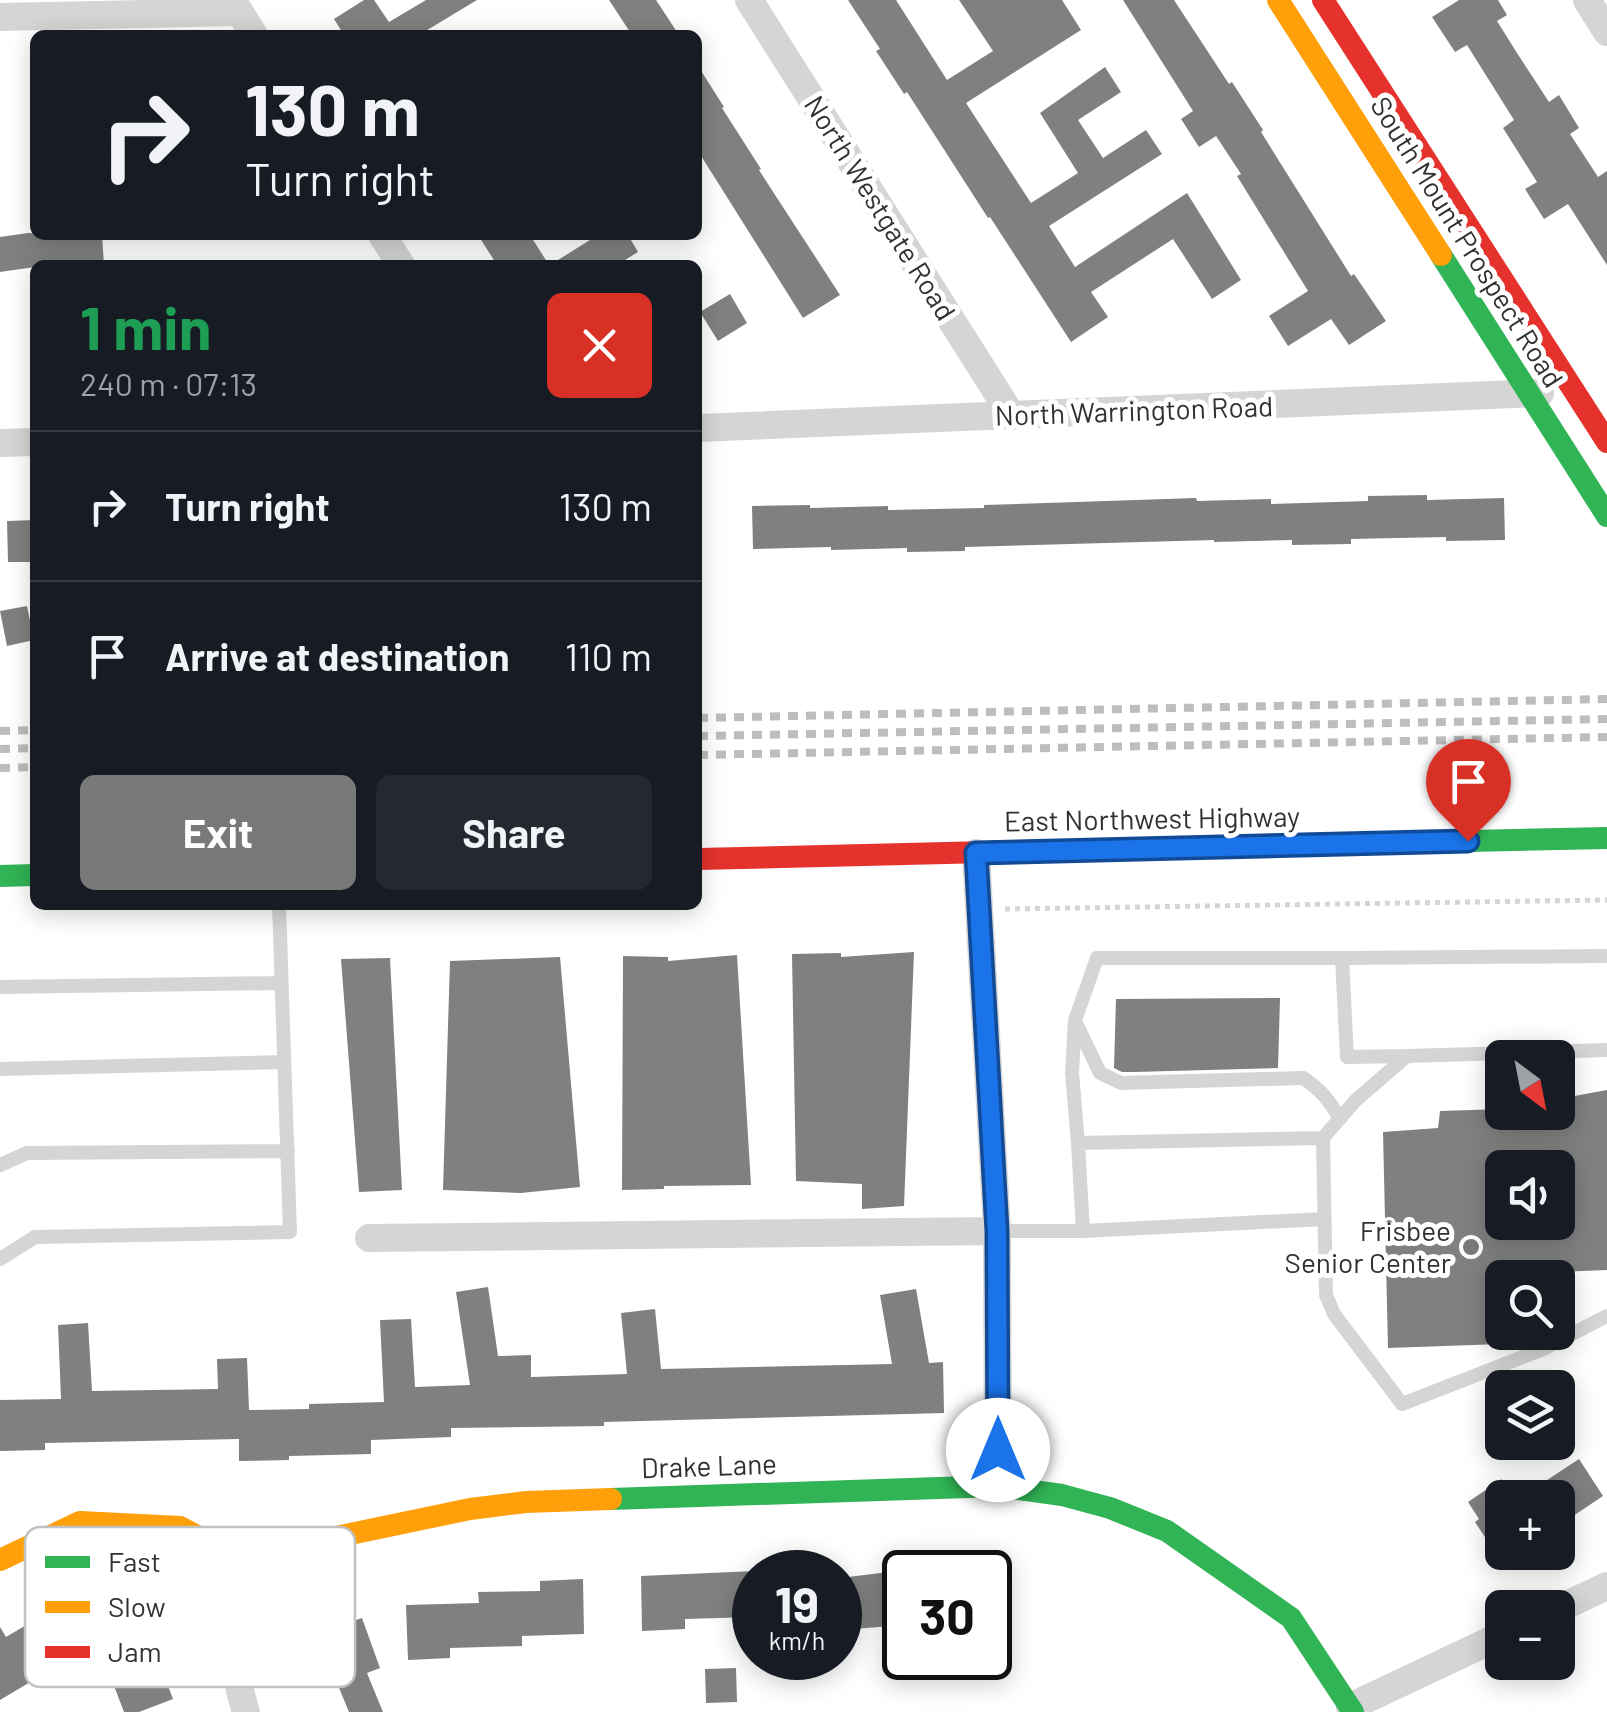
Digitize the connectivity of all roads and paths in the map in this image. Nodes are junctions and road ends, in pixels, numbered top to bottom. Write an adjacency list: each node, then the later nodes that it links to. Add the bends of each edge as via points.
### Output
1 (749, 0): 10 (street, North Westgate Road)
2 (1278, 0): 9 (main road, South Mount Prospect Road)
3 (1322, 0): 8 (main road, South Mount Prospect Road)
4 (1587, 0): 7 (street)
5 (242, 16): 6 (street)
6 (0, 17)
7 (1607, 32)
8 (1570, 388): 9 (street, North Warrington Road); 13 (main road, South Mount Prospect Road)
9 (1529, 395): 10 (street, North Warrington Road); 15 (main road, South Mount Prospect Road)
10 (1012, 416): 11 (street, North Warrington Road)
11 (702, 428)
12 (30, 442): 14 (street)
13 (1607, 442)
14 (0, 443)
15 (1607, 516)
16 (1607, 838): 17 (main road, East Northwest Highway)
17 (976, 853): 18 (main road, East Northwest Highway); 39 (street)
18 (702, 859)
19 (30, 875): 20 (main road)
20 (0, 876)
21 (1607, 900): 22 (path)
22 (1011, 908)
23 (279, 910): 26 (lane)
24 (1607, 956): 25 (lane)
25 (1342, 958): 28 (lane, via 1097,958); 30 (lane, via 1347,1057)
26 (282, 983): 27 (lane); 31 (lane)
27 (0, 987)
28 (1074, 1020): 33 (lane, via 1100,1073 1121,1083 1303,1078); 35 (lane)
29 (1607, 1050): 30 (lane)
30 (1407, 1056): 33 (lane)
31 (284, 1062): 32 (lane); 36 (lane)
32 (0, 1069)
33 (1340, 1118): 34 (lane)
34 (1323, 1138): 35 (lane); 38 (lane)
35 (1078, 1144): 40 (lane)
36 (288, 1150): 37 (lane, via 27,1153); 42 (lane, via 290,1232 35,1237)
37 (0, 1165)
38 (1324, 1219): 40 (lane); 43 (lane, via 1326,1295 1334,1314 1402,1404 1541,1350)
39 (997, 1231): 40 (lane); 41 (street); 44 (street)
40 (1083, 1231)
41 (369, 1238)
42 (0, 1259)
43 (1607, 1316)
44 (998, 1486): 47 (main road, Drake Lane, via 526,1502); 54 (main road, Drake Lane, via 1062,1495 1167,1531 1291,1618)
45 (69, 1527): 46 (main road, Drake Lane, via 80,1522)
46 (180, 1527)
47 (355, 1533)
48 (25, 1548): 49 (main road, Drake Lane)
49 (0, 1560)
50 (1607, 1586): 51 (street)
51 (1575, 1601)
52 (1485, 1644): 54 (street)
53 (239, 1687): 55 (street)
54 (1352, 1710)
55 (246, 1712)

